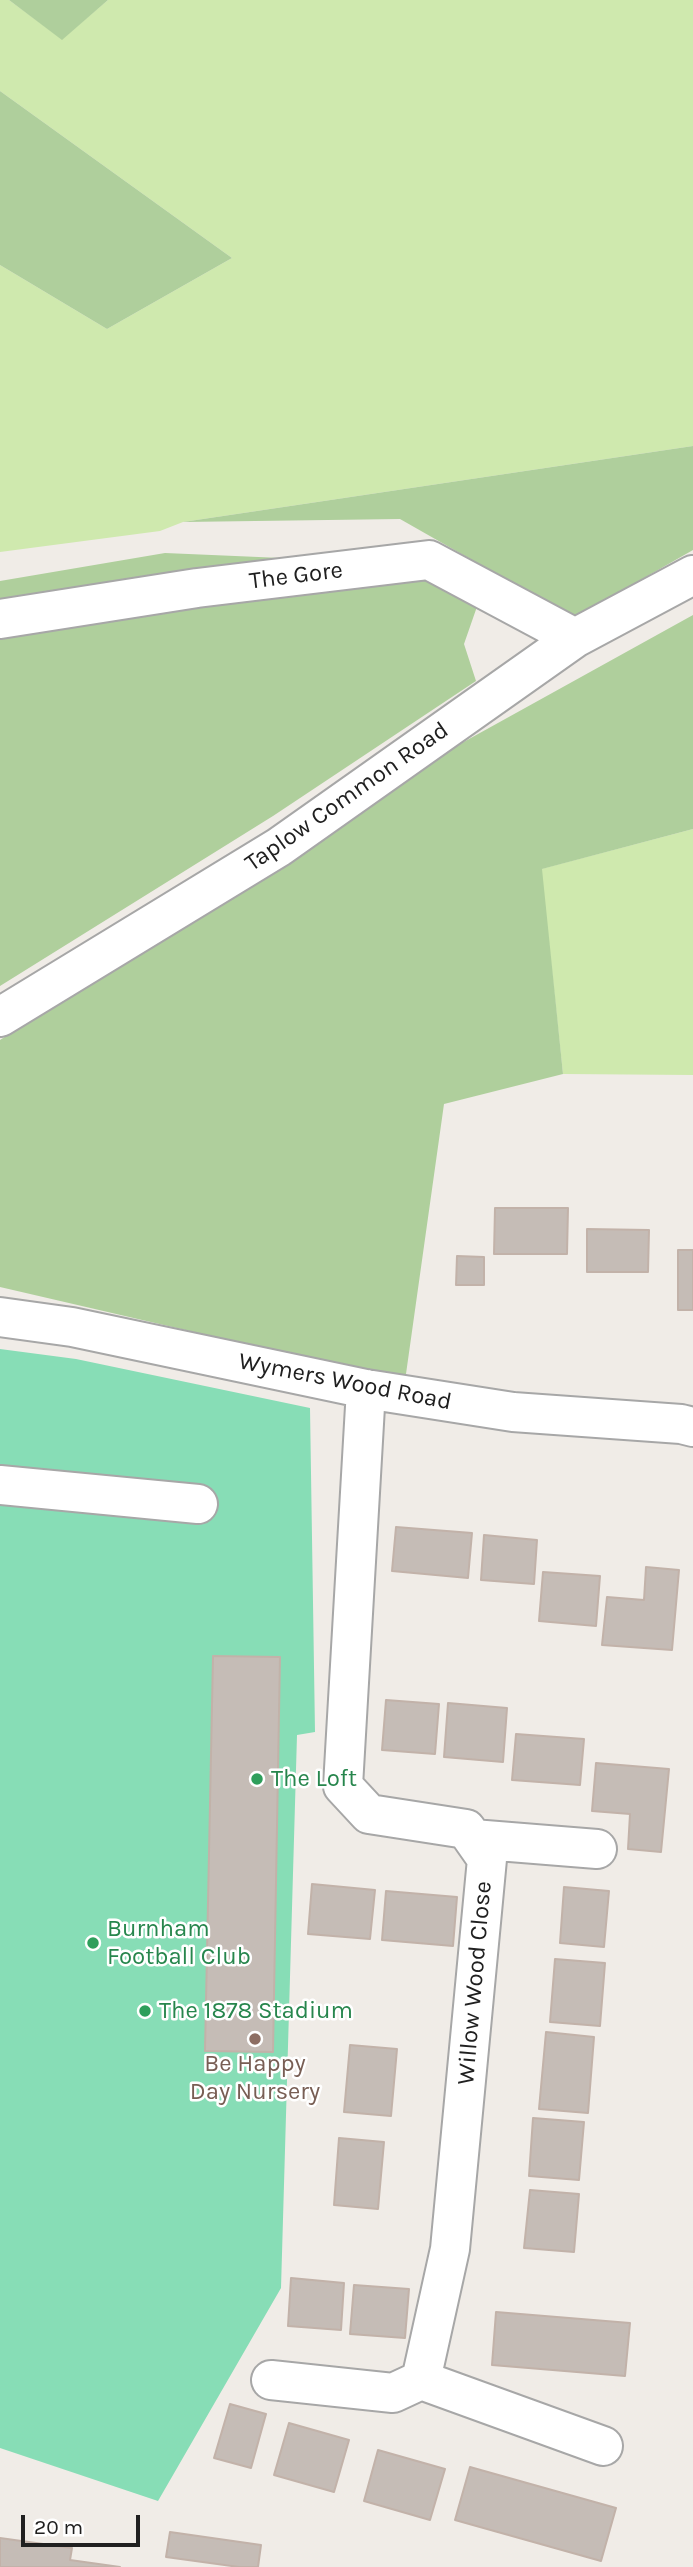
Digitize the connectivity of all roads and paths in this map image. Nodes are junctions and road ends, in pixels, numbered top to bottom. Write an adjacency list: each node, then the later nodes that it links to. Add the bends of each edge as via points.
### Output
1 (693, 575): 3 (street, Taplow Common Road)
2 (0, 620): 3 (street, The Gore, via 197,588 429,560)
3 (575, 638): 4 (street, Taplow Common Road, via 279,848)
4 (0, 1017)
5 (0, 1317): 6 (street, Wymers Wood Road, via 72,1327)
6 (366, 1389): 7 (street, Wymers Wood Road, via 513,1412); 10 (street, via 343,1786 369,1814 466,1829)
7 (693, 1427)
8 (0, 1485): 9 (street)
9 (198, 1504)
10 (473, 1839): 11 (street); 13 (street, Willow Wood Close, via 487,1859 451,2236)
11 (597, 1849)
12 (271, 2379): 13 (street, via 393,2393)
13 (421, 2380): 14 (street)
14 (603, 2446)

